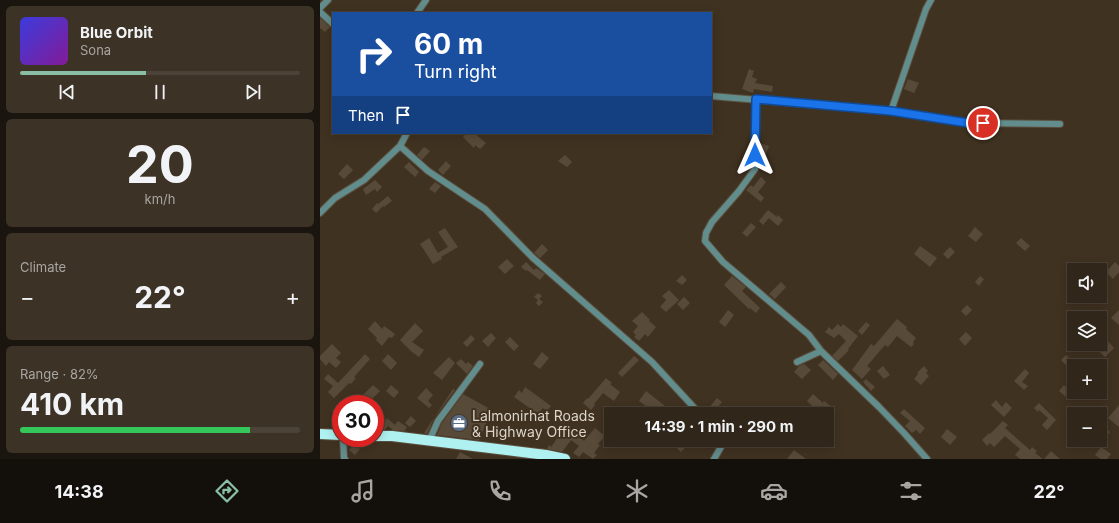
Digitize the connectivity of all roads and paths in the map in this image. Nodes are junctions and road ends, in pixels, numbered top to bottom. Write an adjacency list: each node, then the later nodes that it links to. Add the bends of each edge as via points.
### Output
1 (328, 0): 4 (street)
2 (426, 0): 6 (street)
3 (931, 0): 10 (street)
4 (320, 8)
5 (320, 12): 7 (street)
6 (418, 12)
7 (332, 23)
8 (712, 96): 9 (street)
9 (756, 99): 10 (street); 15 (street, via 755,169 712,222 706,233 705,242 723,262 809,335)
10 (891, 111): 11 (street, via 968,123)
11 (1060, 124)
12 (406, 134): 13 (street)
13 (400, 146): 14 (street, via 364,180 335,198); 18 (street, via 428,171 485,209 533,258 652,362)
14 (320, 213)
15 (821, 351): 16 (street); 29 (street, via 879,407)
16 (797, 362)
17 (480, 364): 22 (street, via 438,421)
18 (694, 407)
19 (321, 435): 20 (highway)
20 (332, 435)
21 (384, 436): 22 (highway)
22 (429, 441): 25 (highway)
23 (344, 447): 26 (street)
24 (721, 447): 28 (street)
25 (545, 457): 27 (highway)
26 (345, 459)
27 (565, 459)
28 (714, 459)
29 (927, 459)

